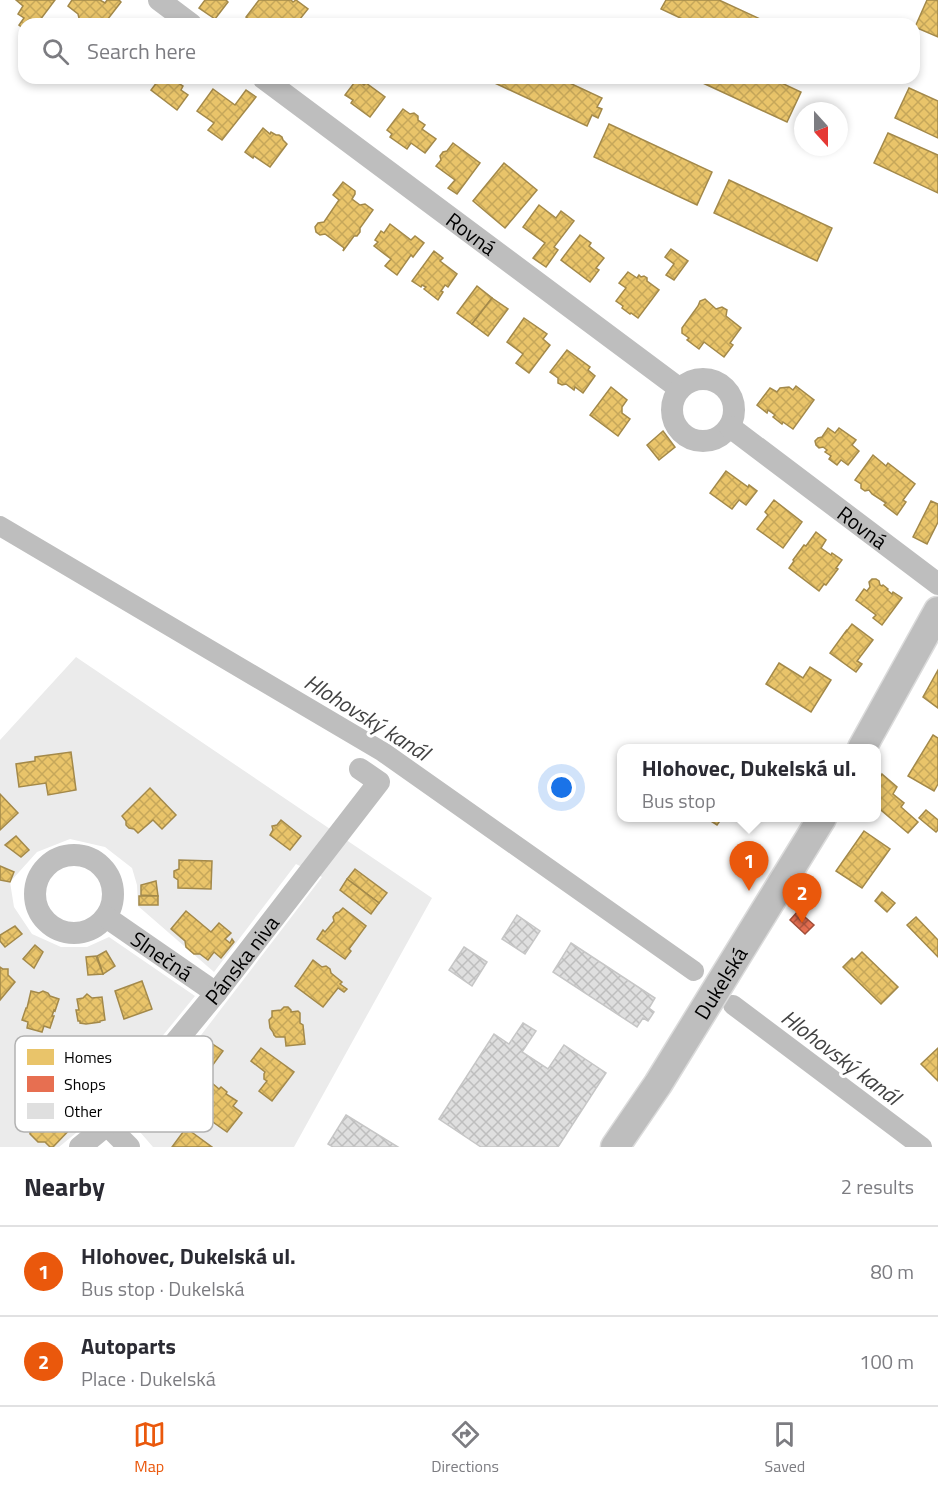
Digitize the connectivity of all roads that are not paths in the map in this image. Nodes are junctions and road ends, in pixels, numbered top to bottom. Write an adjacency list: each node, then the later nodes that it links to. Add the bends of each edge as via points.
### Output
1 (159, 0): 2 (street)
2 (183, 18)
3 (271, 84): 4 (street, Rovná)
4 (680, 389): 5 (street, via 698,378 718,381 732,396 735,407); 5 (street, via 672,408 673,418 684,435 704,441 723,435)
5 (730, 427): 6 (street, Rovná)
6 (938, 584)
7 (938, 611): 8 (main road)
8 (864, 744)
9 (360, 769): 12 (street, Pánska niva, via 379,782)
10 (820, 822): 18 (main road, Dukelská)
11 (106, 917): 12 (street, Slnečná)
12 (216, 993): 13 (street, Pánska niva)
13 (180, 1036)
14 (98, 1132): 16 (street, Pánska niva)
15 (114, 1132): 17 (street)
16 (80, 1147)
17 (129, 1147)
18 (615, 1147)

